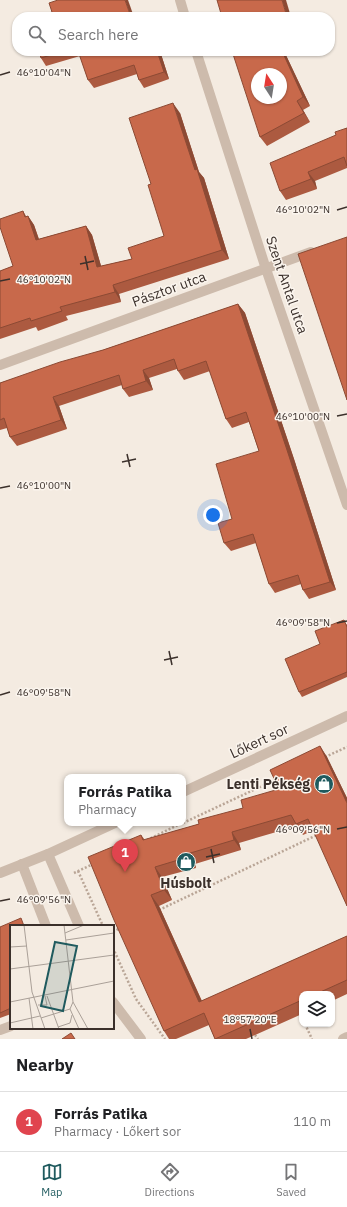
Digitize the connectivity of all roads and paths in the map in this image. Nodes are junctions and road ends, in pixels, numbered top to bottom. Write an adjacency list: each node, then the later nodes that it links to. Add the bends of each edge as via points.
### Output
1 (180, 0): 2 (street)
2 (184, 12)
3 (198, 56): 5 (street, Szent Antal utca)
4 (318, 250): 5 (street, Pásztor utca)
5 (266, 269): 6 (street, Pásztor utca); 7 (street, Szent Antal utca)
6 (0, 365)
7 (347, 505)
8 (347, 716): 12 (street, Lőkert sor)
9 (347, 747): 10 (path)
10 (318, 760)
11 (283, 776): 13 (path)
12 (186, 791)
13 (186, 822)
14 (109, 826): 18 (street)
15 (176, 826): 17 (path)
16 (326, 831): 22 (path)
17 (141, 842)
18 (48, 854): 20 (street); 24 (street)
19 (99, 862): 25 (path, via 78,871)
20 (22, 864): 21 (street); 23 (street)
21 (0, 873)
22 (156, 911)
23 (46, 925)
24 (79, 925)
25 (103, 925)
26 (120, 928): 27 (path)
27 (114, 931)
28 (114, 950): 36 (path, via 136,998)
29 (114, 1003): 35 (street)
30 (10, 1026): 32 (street)
31 (306, 1027): 38 (path)
32 (0, 1030)
33 (255, 1035): 37 (path)
34 (347, 1037): 39 (street)
35 (142, 1039)
36 (165, 1039)
37 (258, 1039)
38 (312, 1039)
39 (343, 1039)

